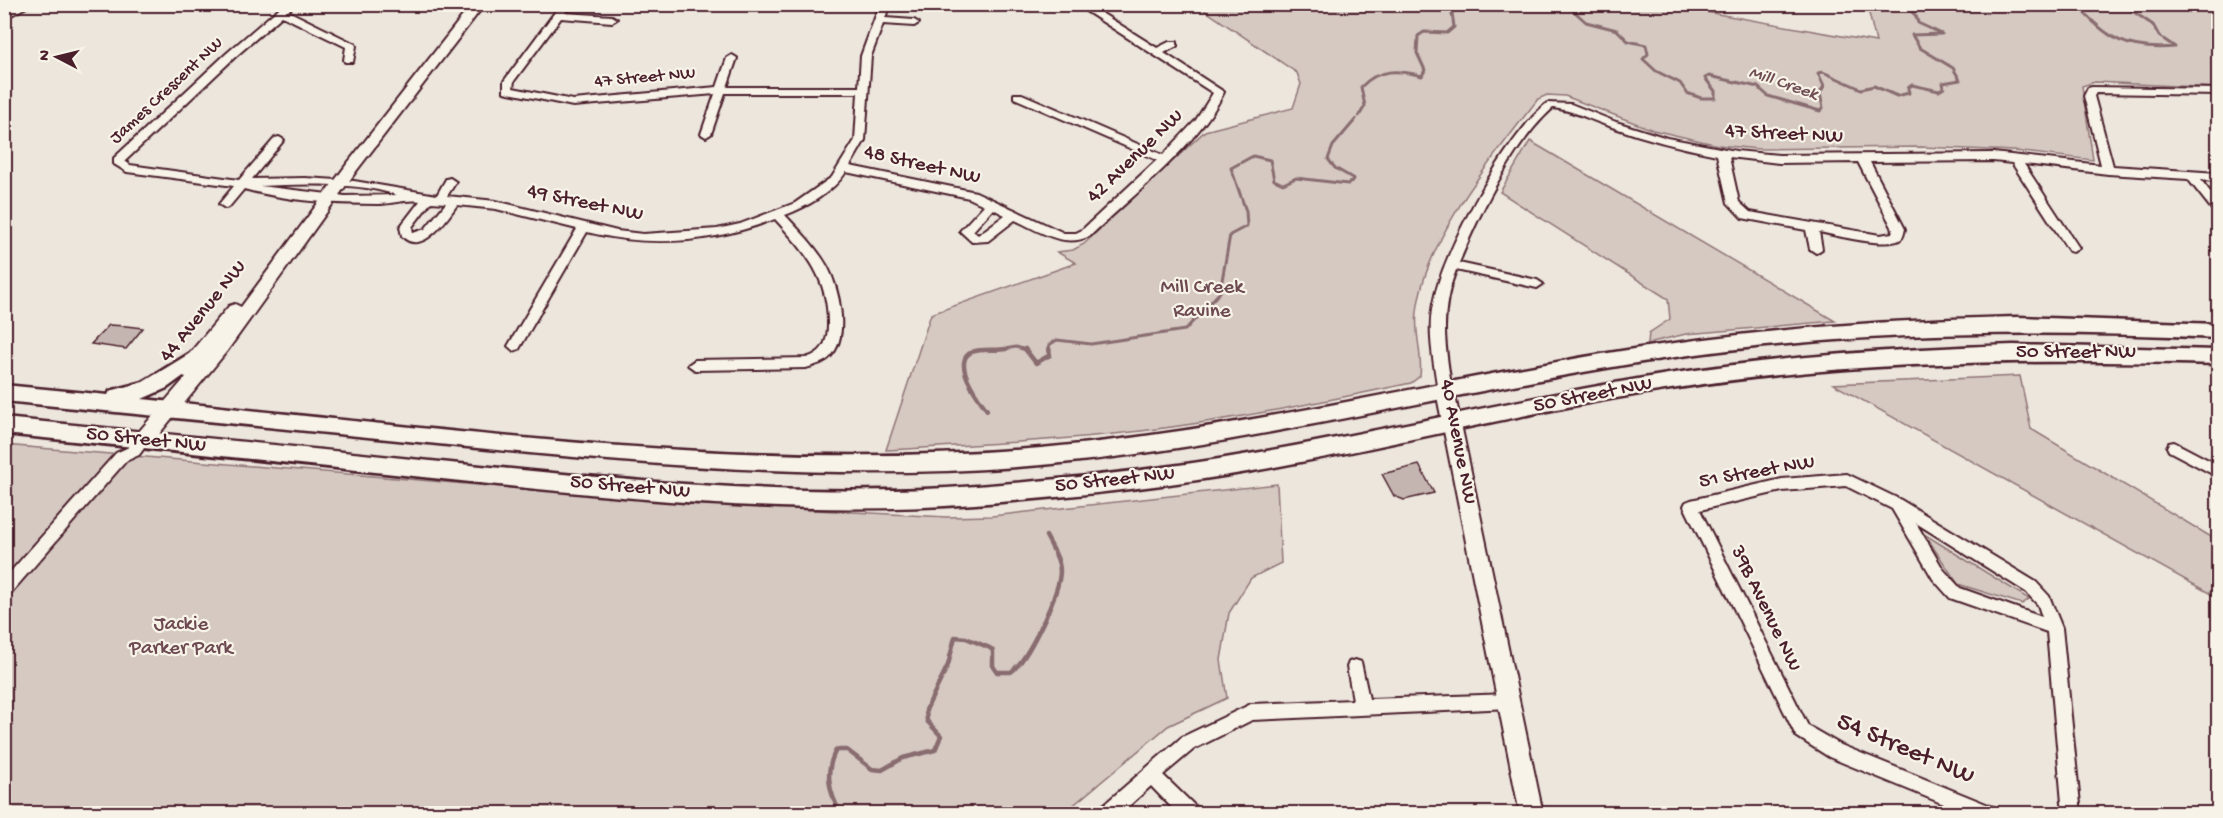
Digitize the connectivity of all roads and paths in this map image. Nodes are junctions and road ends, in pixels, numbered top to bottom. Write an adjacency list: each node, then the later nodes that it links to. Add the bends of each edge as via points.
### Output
1 (478, 4): 33 (street, 44 Avenue NW)
2 (566, 4): 8 (street)
3 (885, 4): 10 (street, 49 Street NW)
4 (1080, 4): 13 (street)
5 (19, 5): 7 (street)
6 (286, 8): 15 (street, James Crescent NW, via 351,46); 32 (street, James Crescent NW, via 118,162 127,168)
7 (4, 15)
8 (558, 15): 9 (street); 16 (street, 47 Street NW, via 508,81 508,90 571,107)
9 (612, 19)
10 (879, 21): 11 (street); 17 (street, 49 Street NW, via 866,56)
11 (914, 23)
12 (1173, 44): 13 (street)
13 (1156, 53): 26 (street, 42 Avenue NW, via 1219,92 1196,128)
14 (732, 58): 16 (street, 47 Street NW)
15 (349, 60)
16 (721, 90): 17 (street, 47 Street NW); 21 (street, 47 Street NW)
17 (864, 90): 27 (street, 49 Street NW, via 860,140)
18 (2218, 92): 28 (street, via 2091,90 2089,96)
19 (1017, 96): 26 (street)
20 (1558, 104): 23 (street, 47 Street NW, via 1644,135); 47 (street, 40 Avenue NW, via 1546,107 1518,141)
21 (706, 134)
22 (279, 140): 32 (street)
23 (1722, 153): 24 (street, 47 Street NW, via 1779,159); 43 (street, via 1734,203 1741,213)
24 (1862, 158): 25 (street, 47 Street NW); 43 (street, via 1898,225 1896,237 1880,239)
25 (2015, 158): 28 (street, 47 Street NW); 45 (street)
26 (1163, 159): 44 (street, 42 Avenue NW, via 1086,233)
27 (844, 168): 37 (street, 48 Street NW, via 949,189); 40 (street, 49 Street NW, via 808,200)
28 (2108, 170): 29 (street, 47 Street NW)
29 (2192, 176): 30 (street, 47 Street NW); 39 (street)
30 (2218, 177)
31 (450, 182): 35 (street)
32 (242, 184): 33 (street, James Crescent NW, via 262,190); 33 (street, James Crescent NW, via 266,181); 38 (street)
33 (334, 192): 34 (street, 49 Street NW, via 392,200); 34 (street, 49 Street NW, via 358,184); 51 (street, 44 Avenue NW); 57 (street, 44 Avenue NW, via 269,285)
34 (410, 196): 35 (street, 49 Street NW)
35 (434, 198): 36 (street, 49 Street NW); 36 (street, via 406,227 408,236 430,233)
36 (454, 200): 42 (street, 49 Street NW, via 531,212)
37 (992, 203): 41 (street, 48 Street NW); 41 (street, 48 Street NW, via 969,225 966,231 970,236 984,238)
38 (225, 204)
39 (2218, 209)
40 (777, 214): 42 (street, 49 Street NW, via 726,231 668,237 643,238); 53 (street, via 816,258 829,280 836,304 832,345 820,360 806,363)
41 (1014, 214): 44 (street, 48 Street NW)
42 (584, 227): 50 (street)
43 (1812, 228): 46 (street)
44 (1069, 238)
45 (2073, 248)
46 (1816, 249)
47 (1451, 265): 48 (street); 54 (street, 40 Avenue NW, via 1439,303 1438,338)
48 (1537, 284)
49 (2218, 331): 54 (main road, 50 Street NW, via 1980,325 1843,331 1681,349)
50 (514, 346)
51 (197, 356): 56 (main road, via 146,391); 57 (street, 44 Avenue NW)
52 (2218, 357): 58 (main road, 50 Street NW, via 2029,352 1801,365 1667,382)
53 (695, 365)
54 (1445, 391): 57 (main road, 50 Street NW, via 1273,425 1120,448 1038,457 878,464 635,456); 58 (street, 40 Avenue NW)
55 (4, 393): 56 (main road, 50 Street NW)
56 (86, 401): 57 (main road, 50 Street NW)
57 (162, 408): 60 (street, 44 Avenue NW)
58 (1450, 424): 60 (main road, 50 Street NW, via 1190,473 979,495 895,498 741,496 624,489); 68 (street, 40 Avenue NW)
59 (4, 426): 60 (main road, 50 Street NW)
60 (131, 445): 65 (street, 44 Avenue NW)
61 (2174, 447): 62 (street)
62 (2218, 471)
63 (1896, 504): 64 (street, 51 Street NW, via 1847,480 1782,485); 66 (street, 51 Street NW, via 2023,582 2044,601); 66 (street, via 1938,574 1955,593)
64 (1691, 506): 70 (street, 39B Avenue NW)
65 (4, 590)
66 (2054, 628): 76 (street)
67 (1355, 667): 69 (street)
68 (1510, 701): 69 (street); 74 (street, 40 Avenue NW)
69 (1362, 707): 71 (street, via 1251,712 1188,742)
70 (1802, 731): 75 (street, 54 Street NW, via 1834,751)
71 (1150, 774): 72 (street); 73 (street)
72 (1106, 813)
73 (1191, 813)
74 (1532, 813)
75 (1990, 813)
76 (2072, 813)

